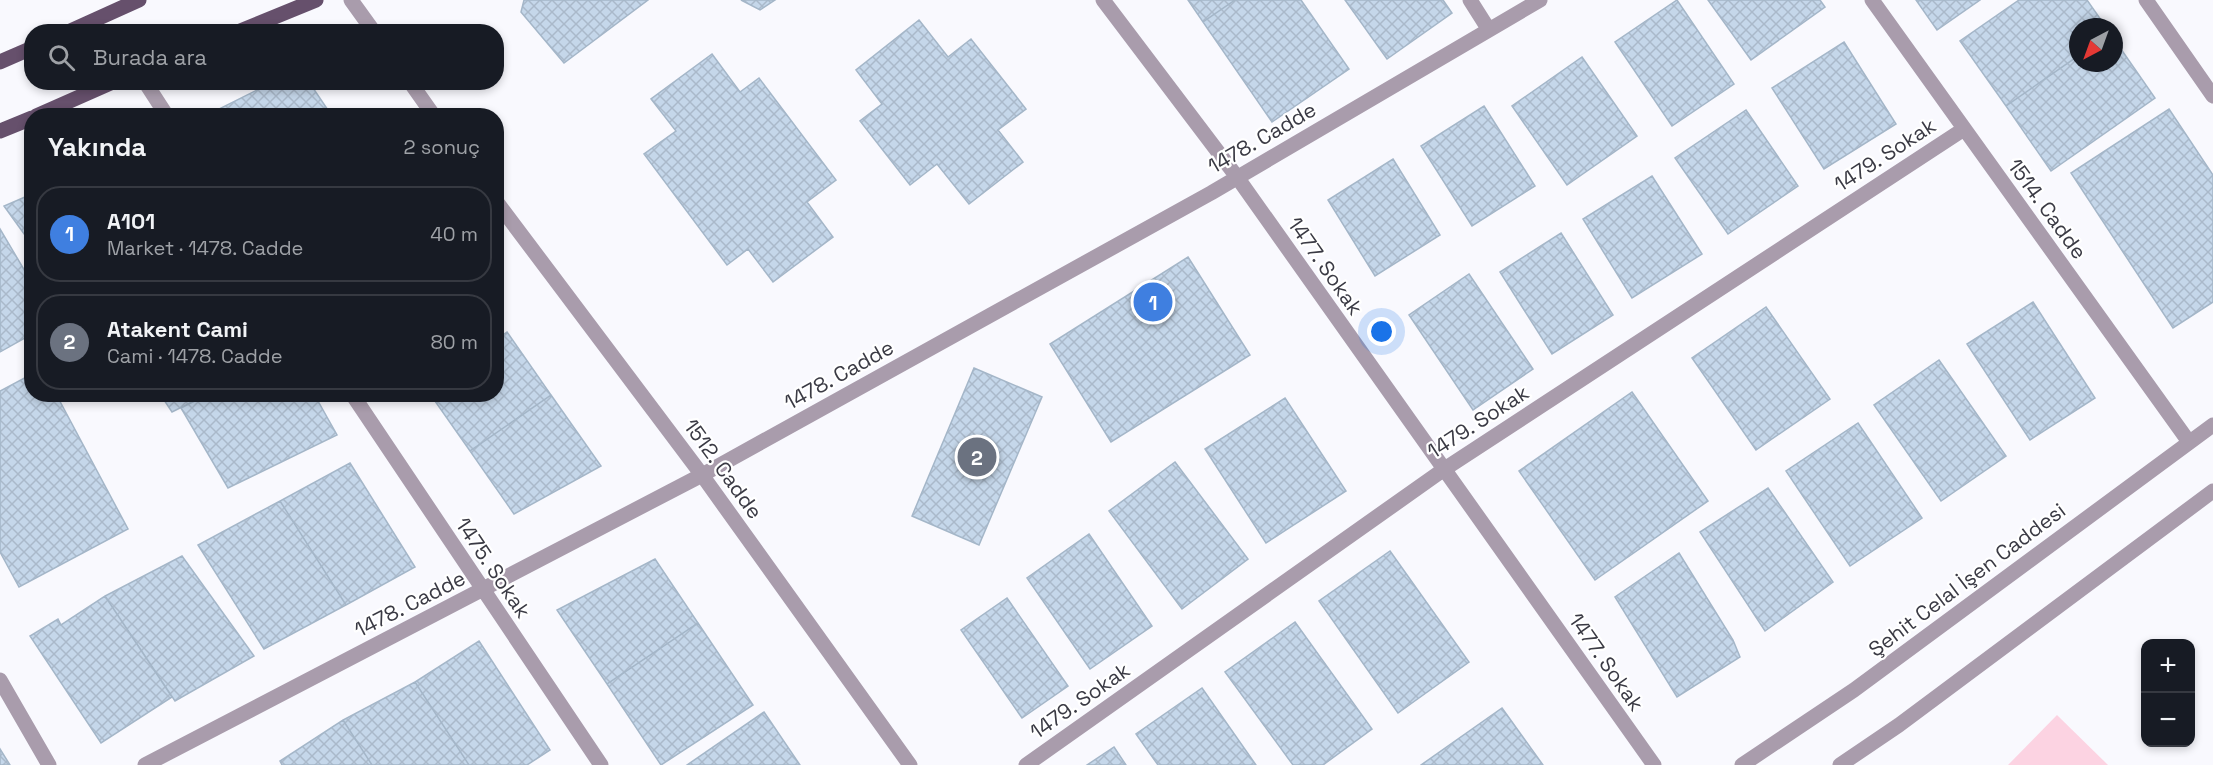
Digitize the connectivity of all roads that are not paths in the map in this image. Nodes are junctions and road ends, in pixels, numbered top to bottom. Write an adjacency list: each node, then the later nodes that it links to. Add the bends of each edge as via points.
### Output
1 (139, 0): 9 (main road)
2 (316, 0): 10 (main road)
3 (351, 0): 11 (street)
4 (1103, 0): 25 (street, 1477. Sokak)
5 (1470, 0): 12 (street)
6 (1540, 0): 12 (street, 1478. Cadde)
7 (1872, 0): 23 (street, 1514. Cadde)
8 (2146, 0): 18 (street)
9 (86, 24)
10 (258, 24)
11 (368, 24)
12 (1489, 30): 25 (street, 1478. Cadde)
13 (24, 52): 14 (main road)
14 (0, 62)
15 (95, 90): 19 (main road)
16 (151, 90): 20 (street)
17 (416, 90): 21 (street)
18 (2213, 96)
19 (54, 108)
20 (162, 108)
21 (428, 108)
22 (24, 121): 24 (main road)
23 (1964, 129): 29 (street, 1514. Cadde); 30 (street, 1479. Sokak)
24 (0, 131)
25 (1237, 177): 30 (street, 1477. Sokak); 31 (street, 1478. Cadde)
26 (504, 212): 31 (street, 1512. Cadde)
27 (357, 402): 33 (street, 1475. Sokak)
28 (2213, 425): 29 (street, Şehit Celal İşen Caddesi)
29 (2189, 442): 41 (street, Şehit Celal İşen Caddesi, via 1854,690)
30 (1443, 470): 39 (street, 1479. Sokak); 40 (street, 1477. Sokak)
31 (702, 475): 33 (street, 1478. Cadde); 38 (street, 1512. Cadde)
32 (2213, 491): 42 (street)
33 (482, 590): 36 (street, 1478. Cadde); 37 (street, 1475. Sokak)
34 (0, 680): 35 (street)
35 (49, 765)
36 (145, 765)
37 (601, 765)
38 (910, 765)
39 (1026, 765)
40 (1654, 765)
41 (1742, 765)
42 (1840, 765)

